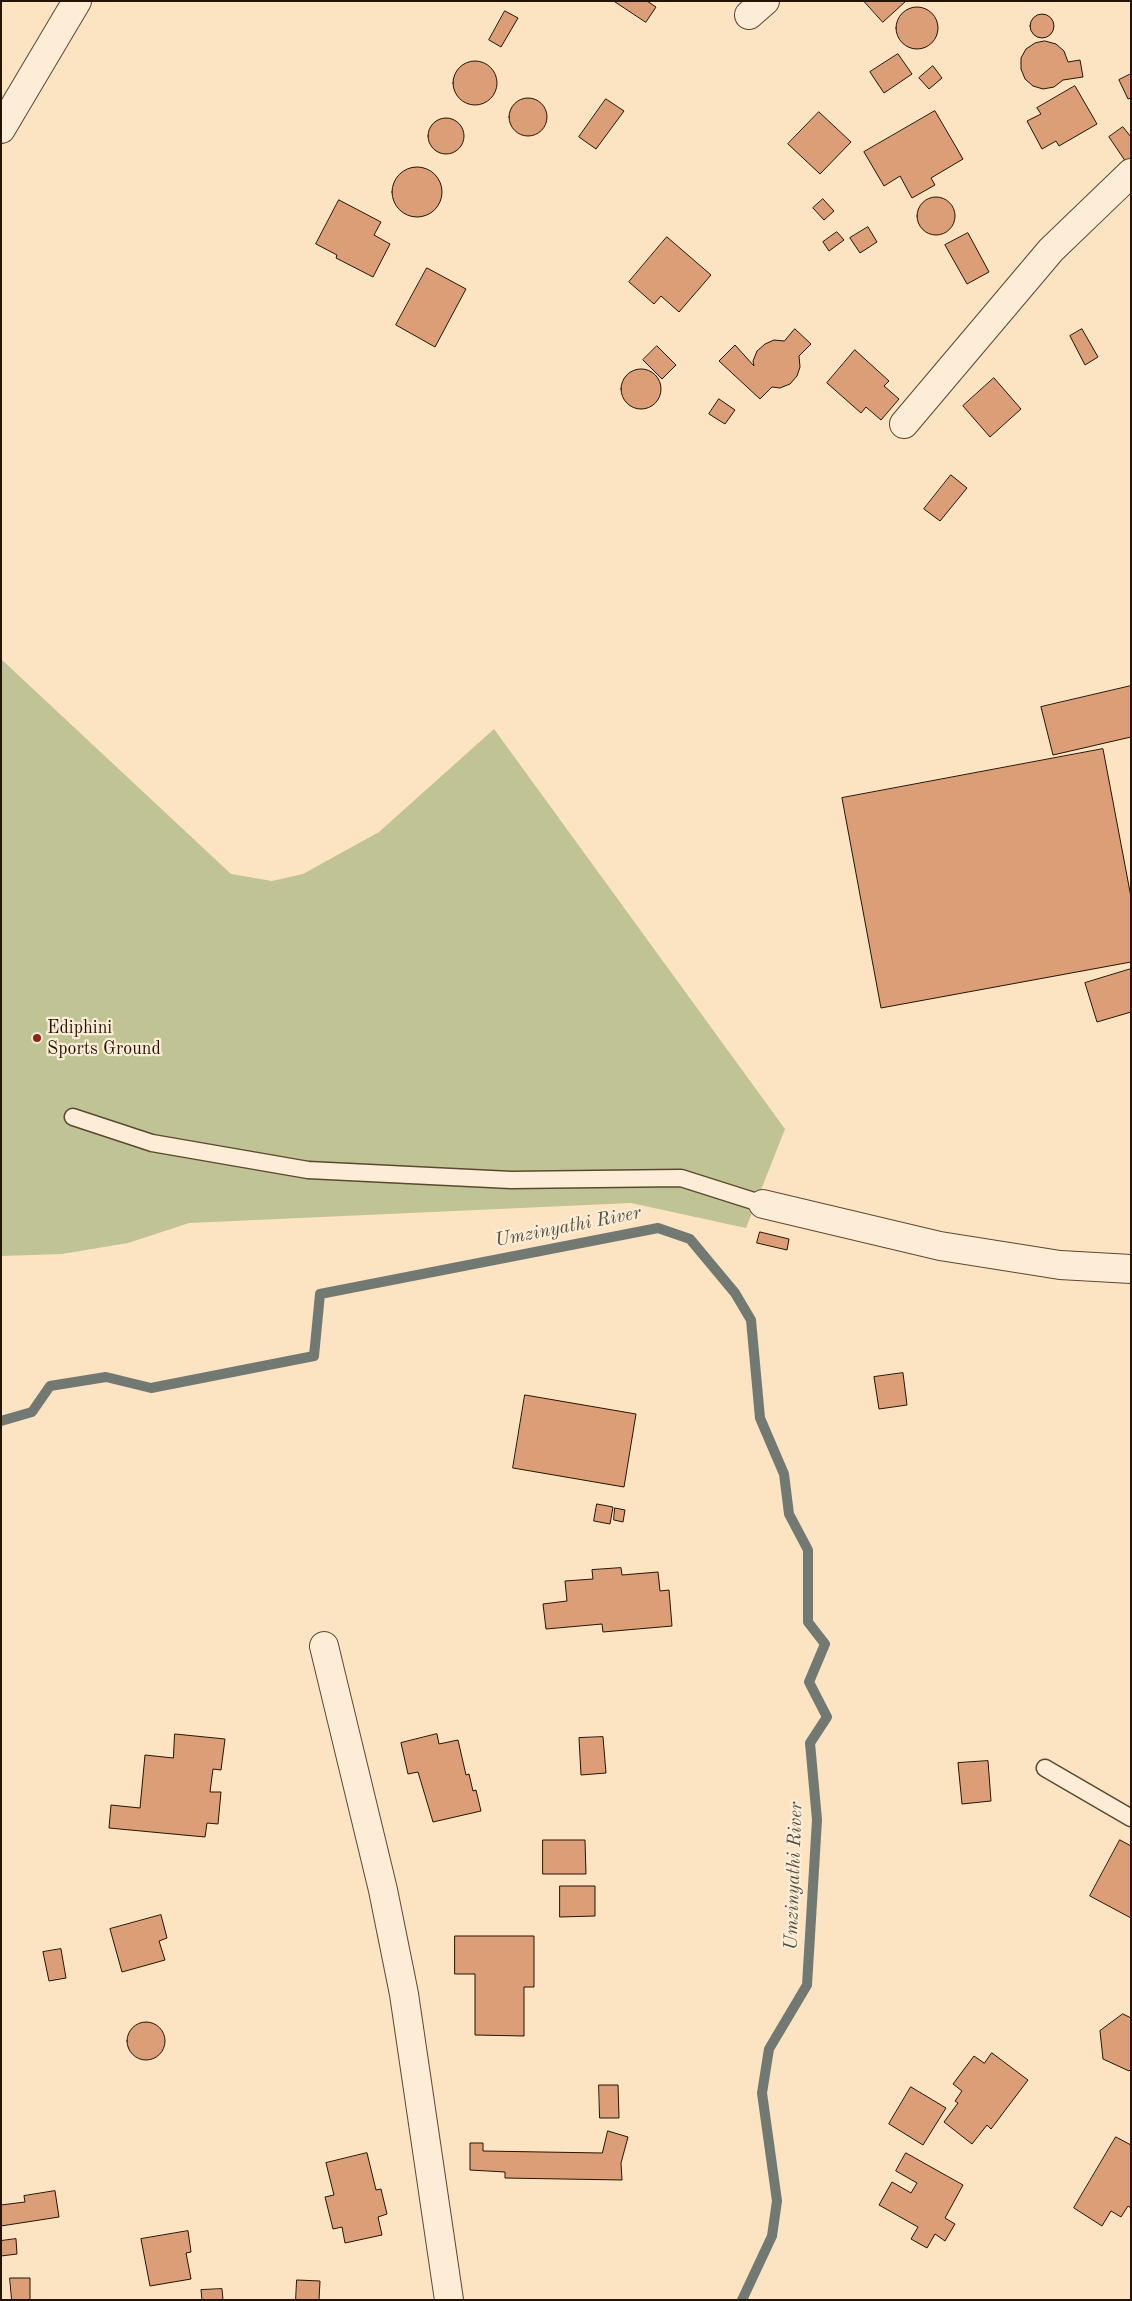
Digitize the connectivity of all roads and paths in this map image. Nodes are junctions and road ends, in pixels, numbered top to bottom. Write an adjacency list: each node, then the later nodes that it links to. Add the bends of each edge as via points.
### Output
1 (77, 1): 2 (street)
2 (1, 129)
3 (1131, 173): 4 (street, via 1051,250)
4 (904, 424)
5 (74, 1117): 6 (lane, via 152,1143 308,1170 512,1180 681,1178)
6 (763, 1204): 7 (street, via 940,1246 1060,1265)
7 (1131, 1269)
8 (324, 1646): 11 (street, via 373,1844 402,1984)
9 (1045, 1768): 10 (lane)
10 (1131, 1818)
11 (449, 2300)

